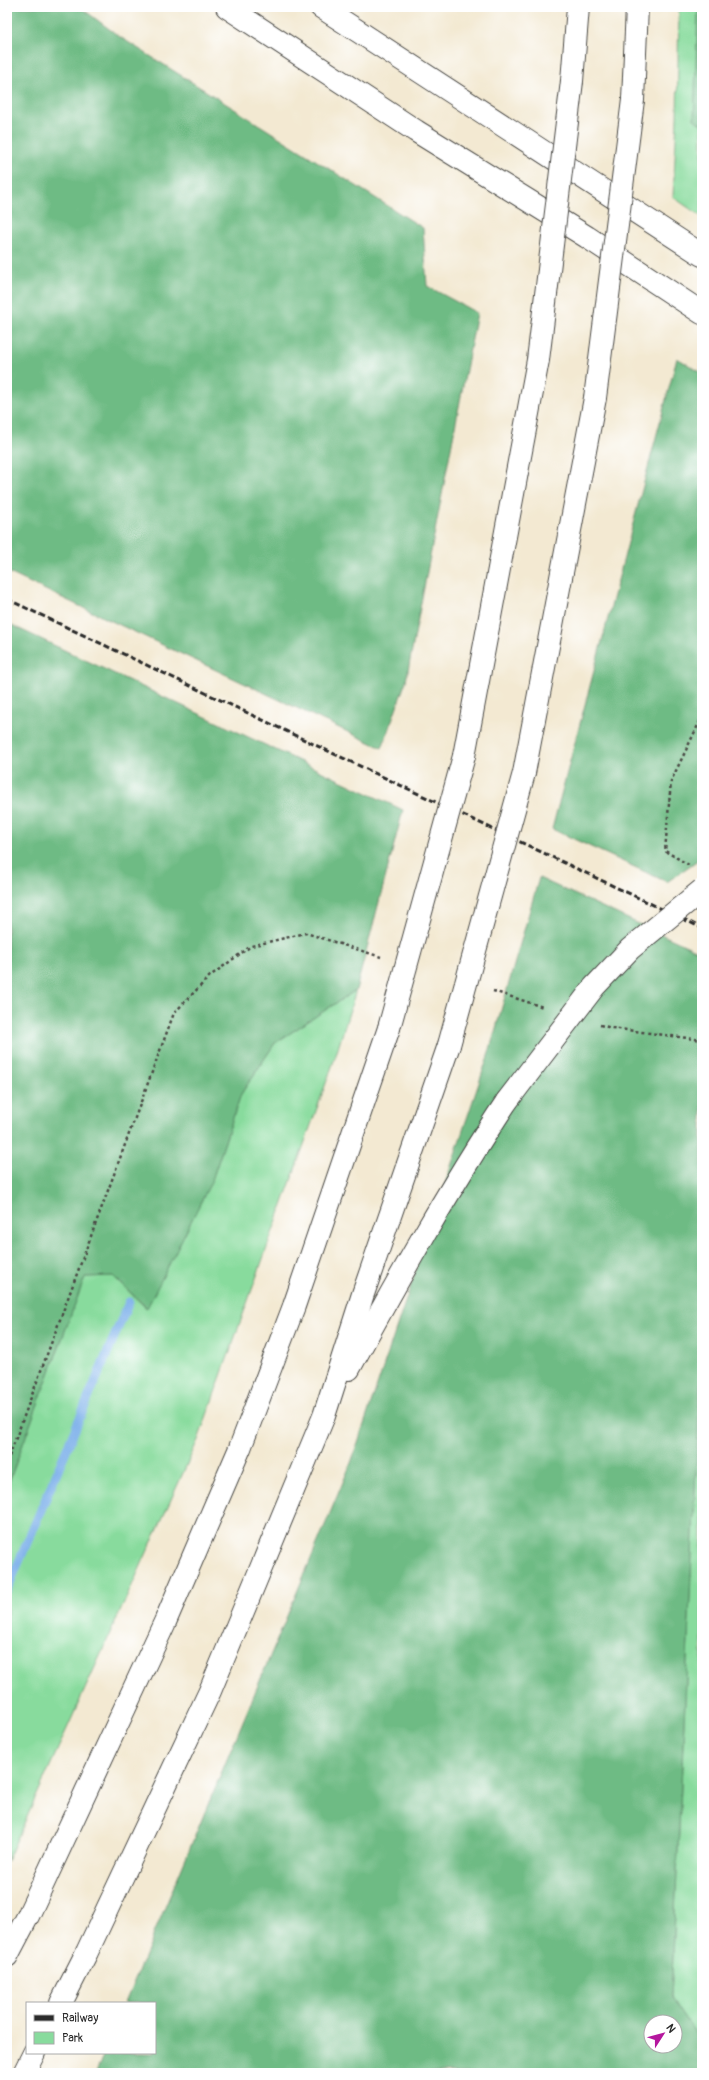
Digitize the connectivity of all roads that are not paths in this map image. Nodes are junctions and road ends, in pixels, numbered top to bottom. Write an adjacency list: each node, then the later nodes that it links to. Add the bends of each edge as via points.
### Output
1 (227, 7): 6 (highway)
2 (321, 7): 5 (highway)
3 (578, 7): 9 (highway, bridge, via 572,81 538,360 464,756 389,1028 294,1306 240,1448 165,1622)
4 (637, 7): 8 (highway, bridge, via 633,100 595,398 524,773 449,1045)
5 (702, 256)
6 (702, 313)
7 (702, 890): 8 (highway, bridge, via 630,949 594,987 506,1102 411,1255)
8 (324, 1416): 10 (highway, via 210,1691 87,1952)
9 (7, 1956)
10 (61, 2002)
11 (34, 2054): 12 (highway)
12 (24, 2073)

